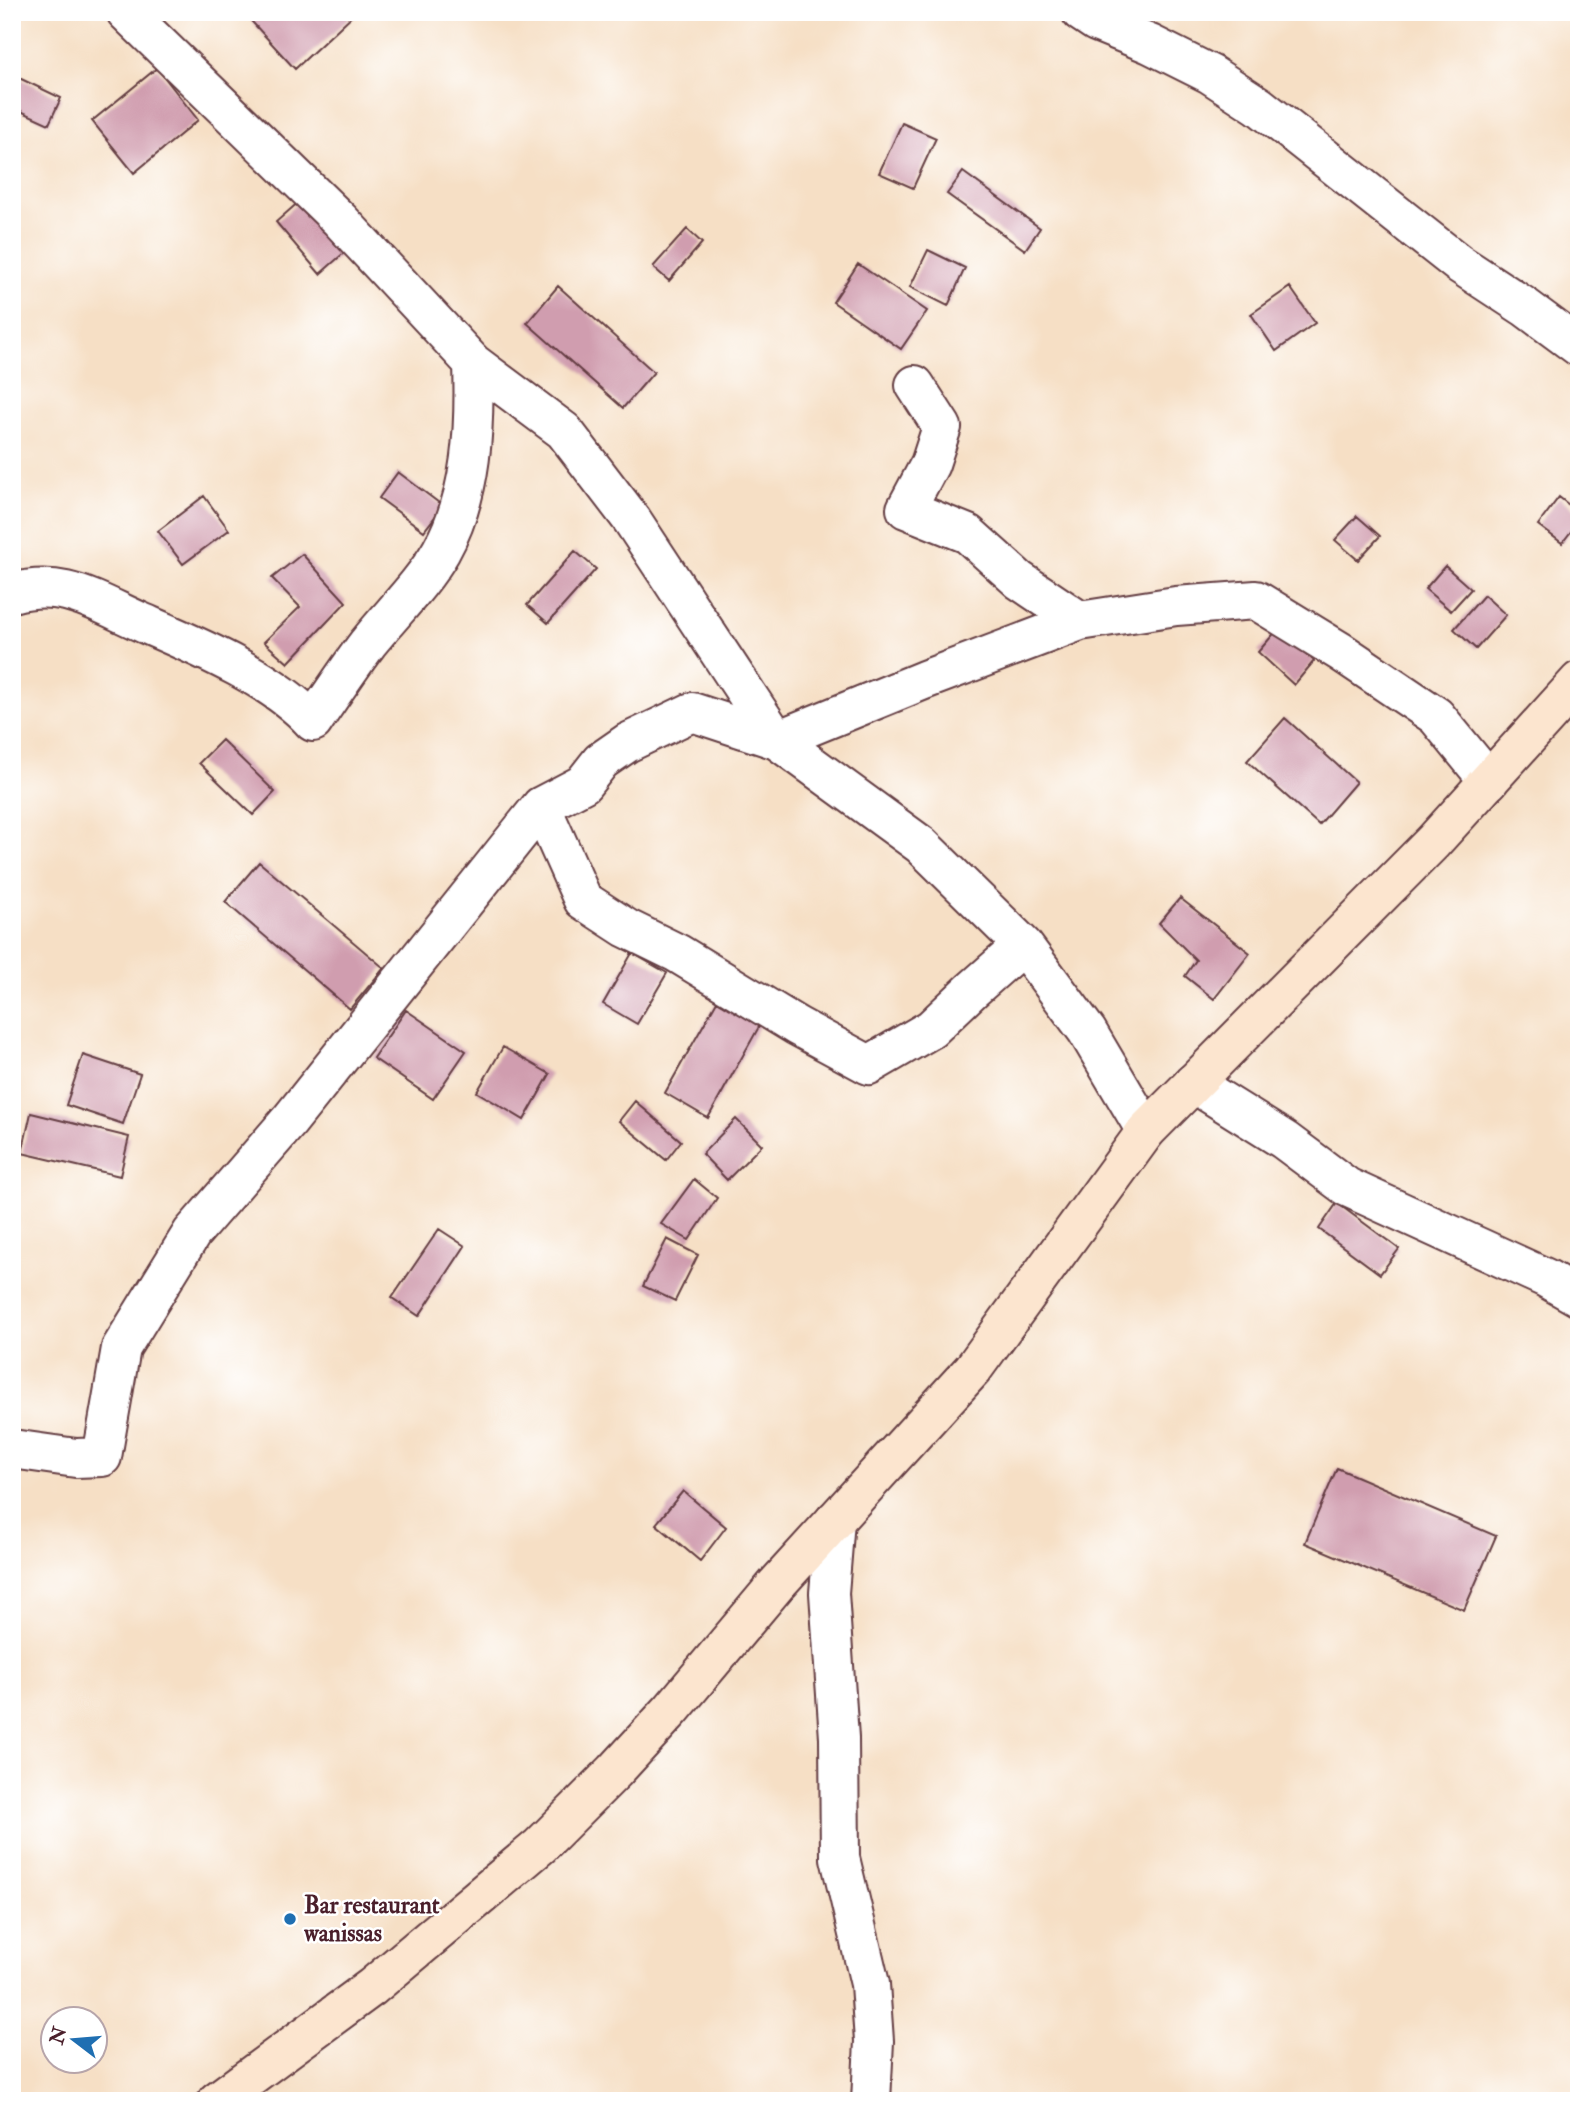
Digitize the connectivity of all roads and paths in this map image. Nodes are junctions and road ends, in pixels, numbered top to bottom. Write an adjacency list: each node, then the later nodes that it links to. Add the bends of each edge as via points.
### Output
1 (126, 12): 4 (street, via 340,220)
2 (1081, 12): 3 (street, via 1210,74 1259,106 1458,263)
3 (1579, 347)
4 (472, 363): 6 (street, via 472,450 452,528 433,563 368,643 313,722 281,694 229,663 84,596 52,589); 9 (street, via 564,431 632,520)
5 (915, 385): 7 (street, via 942,427 930,464 906,509 968,534 1018,580)
6 (12, 593)
7 (1080, 621): 9 (street); 10 (street, via 1175,606 1256,600 1436,716)
8 (1579, 681): 10 (main road)
9 (777, 740): 11 (street, via 692,712 627,743 601,761 583,784); 12 (street, via 921,845)
10 (1489, 781): 13 (main road)
11 (541, 806): 12 (street, via 583,900 869,1065 932,1029); 16 (street, via 290,1120 192,1233 121,1348 102,1457)
12 (1023, 945): 14 (street, via 1087,1031)
13 (1193, 1083): 14 (main road); 15 (street, via 1284,1140 1347,1187)
14 (1146, 1131): 17 (main road, via 973,1369)
15 (1579, 1297)
16 (12, 1449)
17 (835, 1520): 18 (main road, via 615,1771 540,1846 372,1987); 19 (street, via 829,1593 841,1858 870,1984 874,2041)
18 (217, 2101)
19 (871, 2101)

